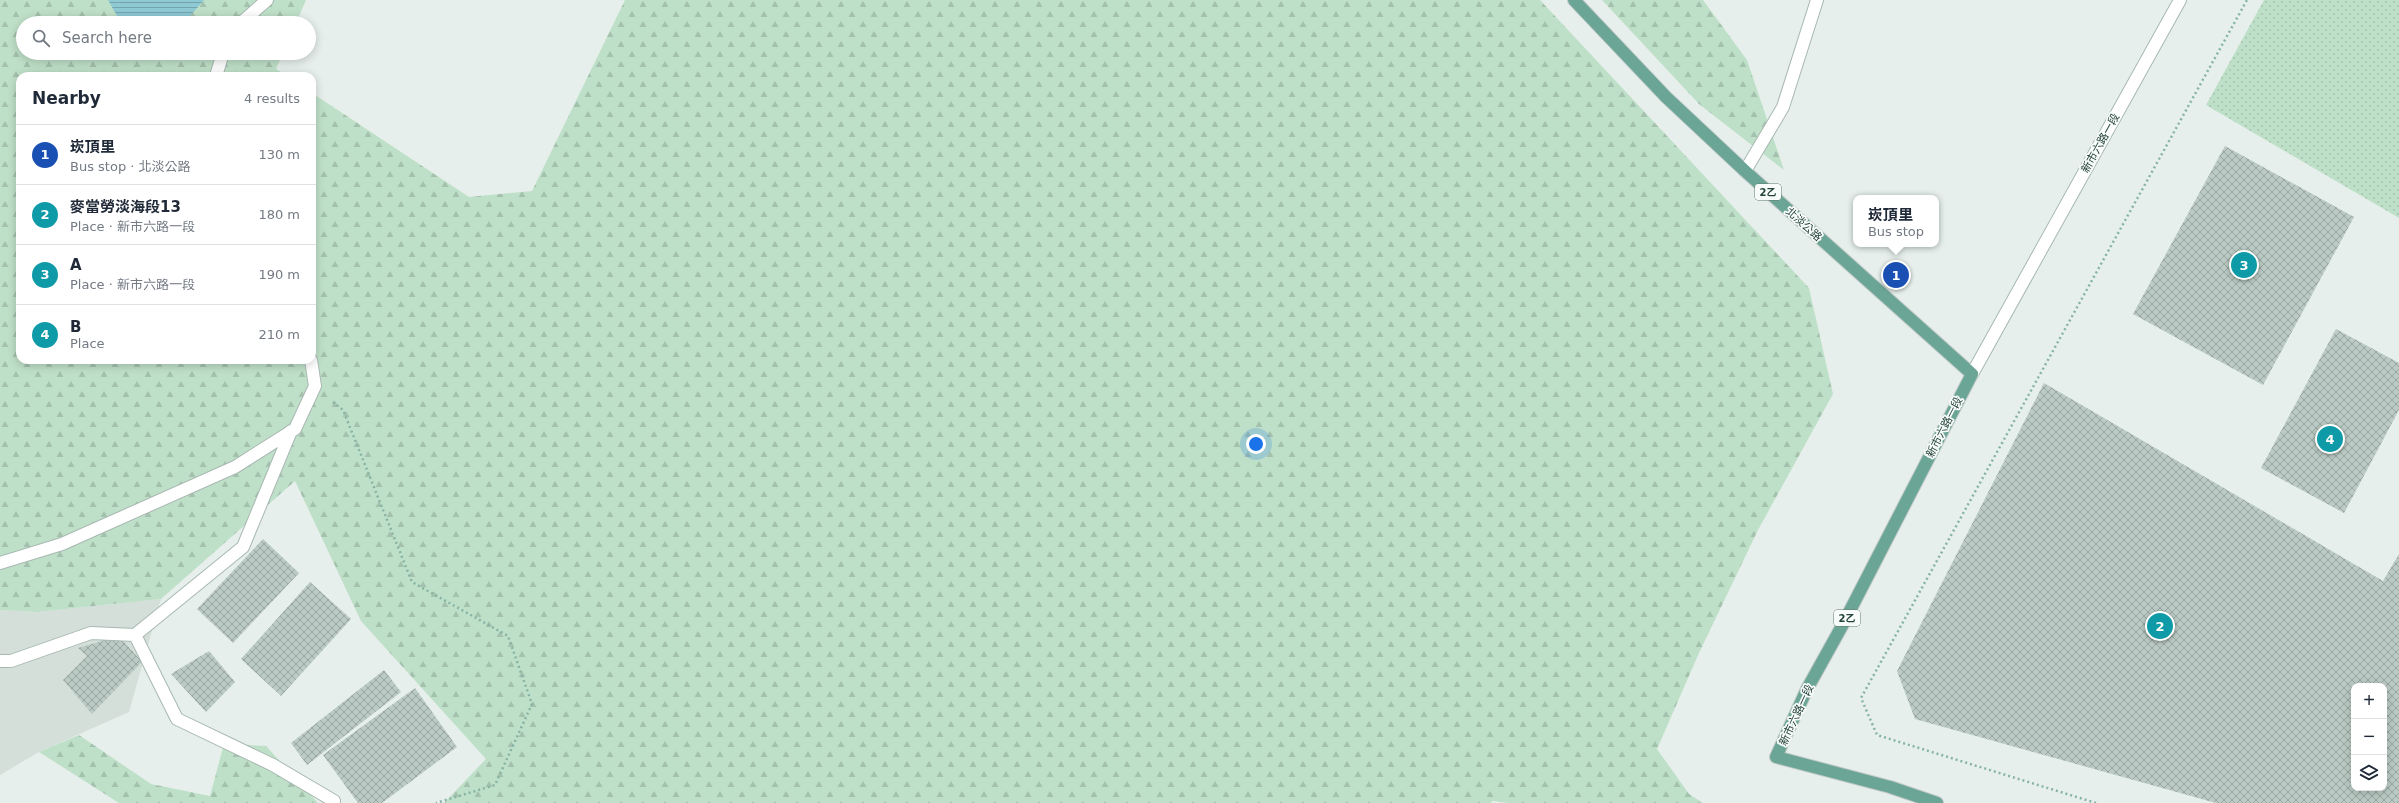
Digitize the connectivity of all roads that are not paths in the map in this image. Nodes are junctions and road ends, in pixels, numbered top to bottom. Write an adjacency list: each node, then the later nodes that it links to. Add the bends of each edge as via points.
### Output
1 (267, 0): 5 (street)
2 (1574, 0): 8 (main road, 北淡公路 / 2乙, via 1666,97)
3 (1817, 0): 8 (street, via 1783,107)
4 (2180, 0): 10 (street, 新市六路一段)
5 (249, 16)
6 (221, 60): 7 (street)
7 (217, 72)
8 (1745, 171): 10 (main road, 北淡公路 / 2乙)
9 (312, 364): 11 (street, via 315,386 295,429)
10 (1972, 374): 16 (main road, 新市六路一段 / 2乙, via 1807,689 1776,756 1890,787)
11 (291, 431): 12 (street, via 235,467 62,544); 13 (street, via 243,547)
12 (0, 563)
13 (134, 635): 14 (street, via 91,633 11,662); 15 (street, via 177,719 273,765)
14 (0, 661)
15 (334, 801)
16 (1937, 803)

